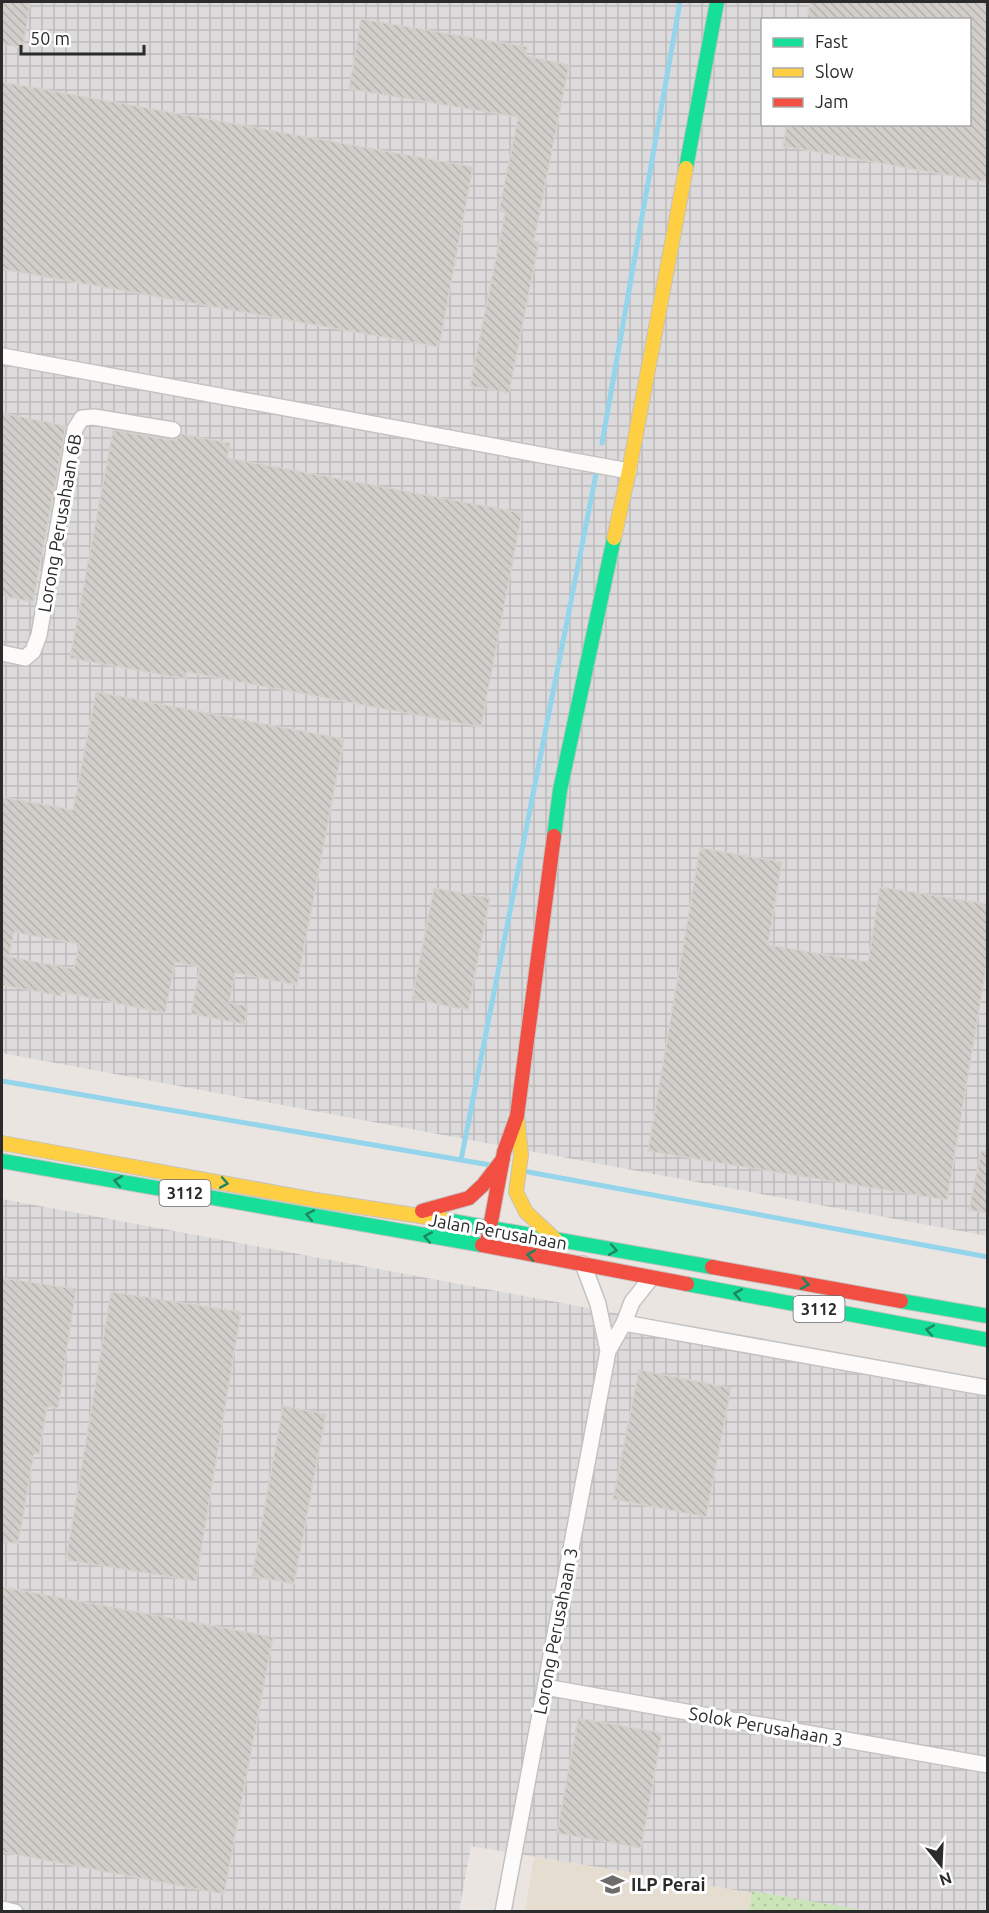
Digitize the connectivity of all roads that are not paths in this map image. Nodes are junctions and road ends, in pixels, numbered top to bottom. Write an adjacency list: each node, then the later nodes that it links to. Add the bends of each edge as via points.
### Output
1 (717, 2): 4 (main road)
2 (2, 356): 4 (street)
3 (173, 430): 5 (street, Lorong Perusahaan 6B, via 81,418 75,429 39,635 26,658)
4 (628, 471): 6 (main road, via 560,790)
5 (2, 653)
6 (517, 1116): 8 (main road); 12 (main road, via 520,1155 516,1192 526,1212)
7 (2, 1143): 10 (main road, Jalan Perusahaan / 3112, one-way to 10, via 316,1200)
8 (503, 1156): 10 (main road, via 470,1198); 11 (main road)
9 (2, 1161): 13 (main road, Jalan Perusahaan / 3112, one-way to 9)
10 (411, 1213): 11 (main road, Jalan Perusahaan / 3112)
11 (490, 1227): 12 (main road, Jalan Perusahaan / 3112); 13 (main road)
12 (556, 1240): 16 (main road, Jalan Perusahaan / 3112, one-way to 16)
13 (486, 1246): 14 (main road, Jalan Perusahaan / 3112, one-way to 13)
14 (584, 1264): 15 (main road, Jalan Perusahaan / 3112); 19 (street, Lorong Perusahaan 3)
15 (651, 1278): 17 (street, Lorong Perusahaan 3, via 632,1302); 18 (main road, Jalan Perusahaan / 3112, one-way to 15)
16 (987, 1316)
17 (624, 1323): 19 (street, Lorong Perusahaan 3); 20 (street)
18 (987, 1340)
19 (608, 1351): 21 (street, Lorong Perusahaan 3)
20 (987, 1388)
21 (545, 1687): 22 (street, Solok Perusahaan 3); 25 (street, Lorong Perusahaan 3)
22 (987, 1765)
23 (2, 1909): 24 (street)
24 (15, 1911)
25 (503, 1911)

